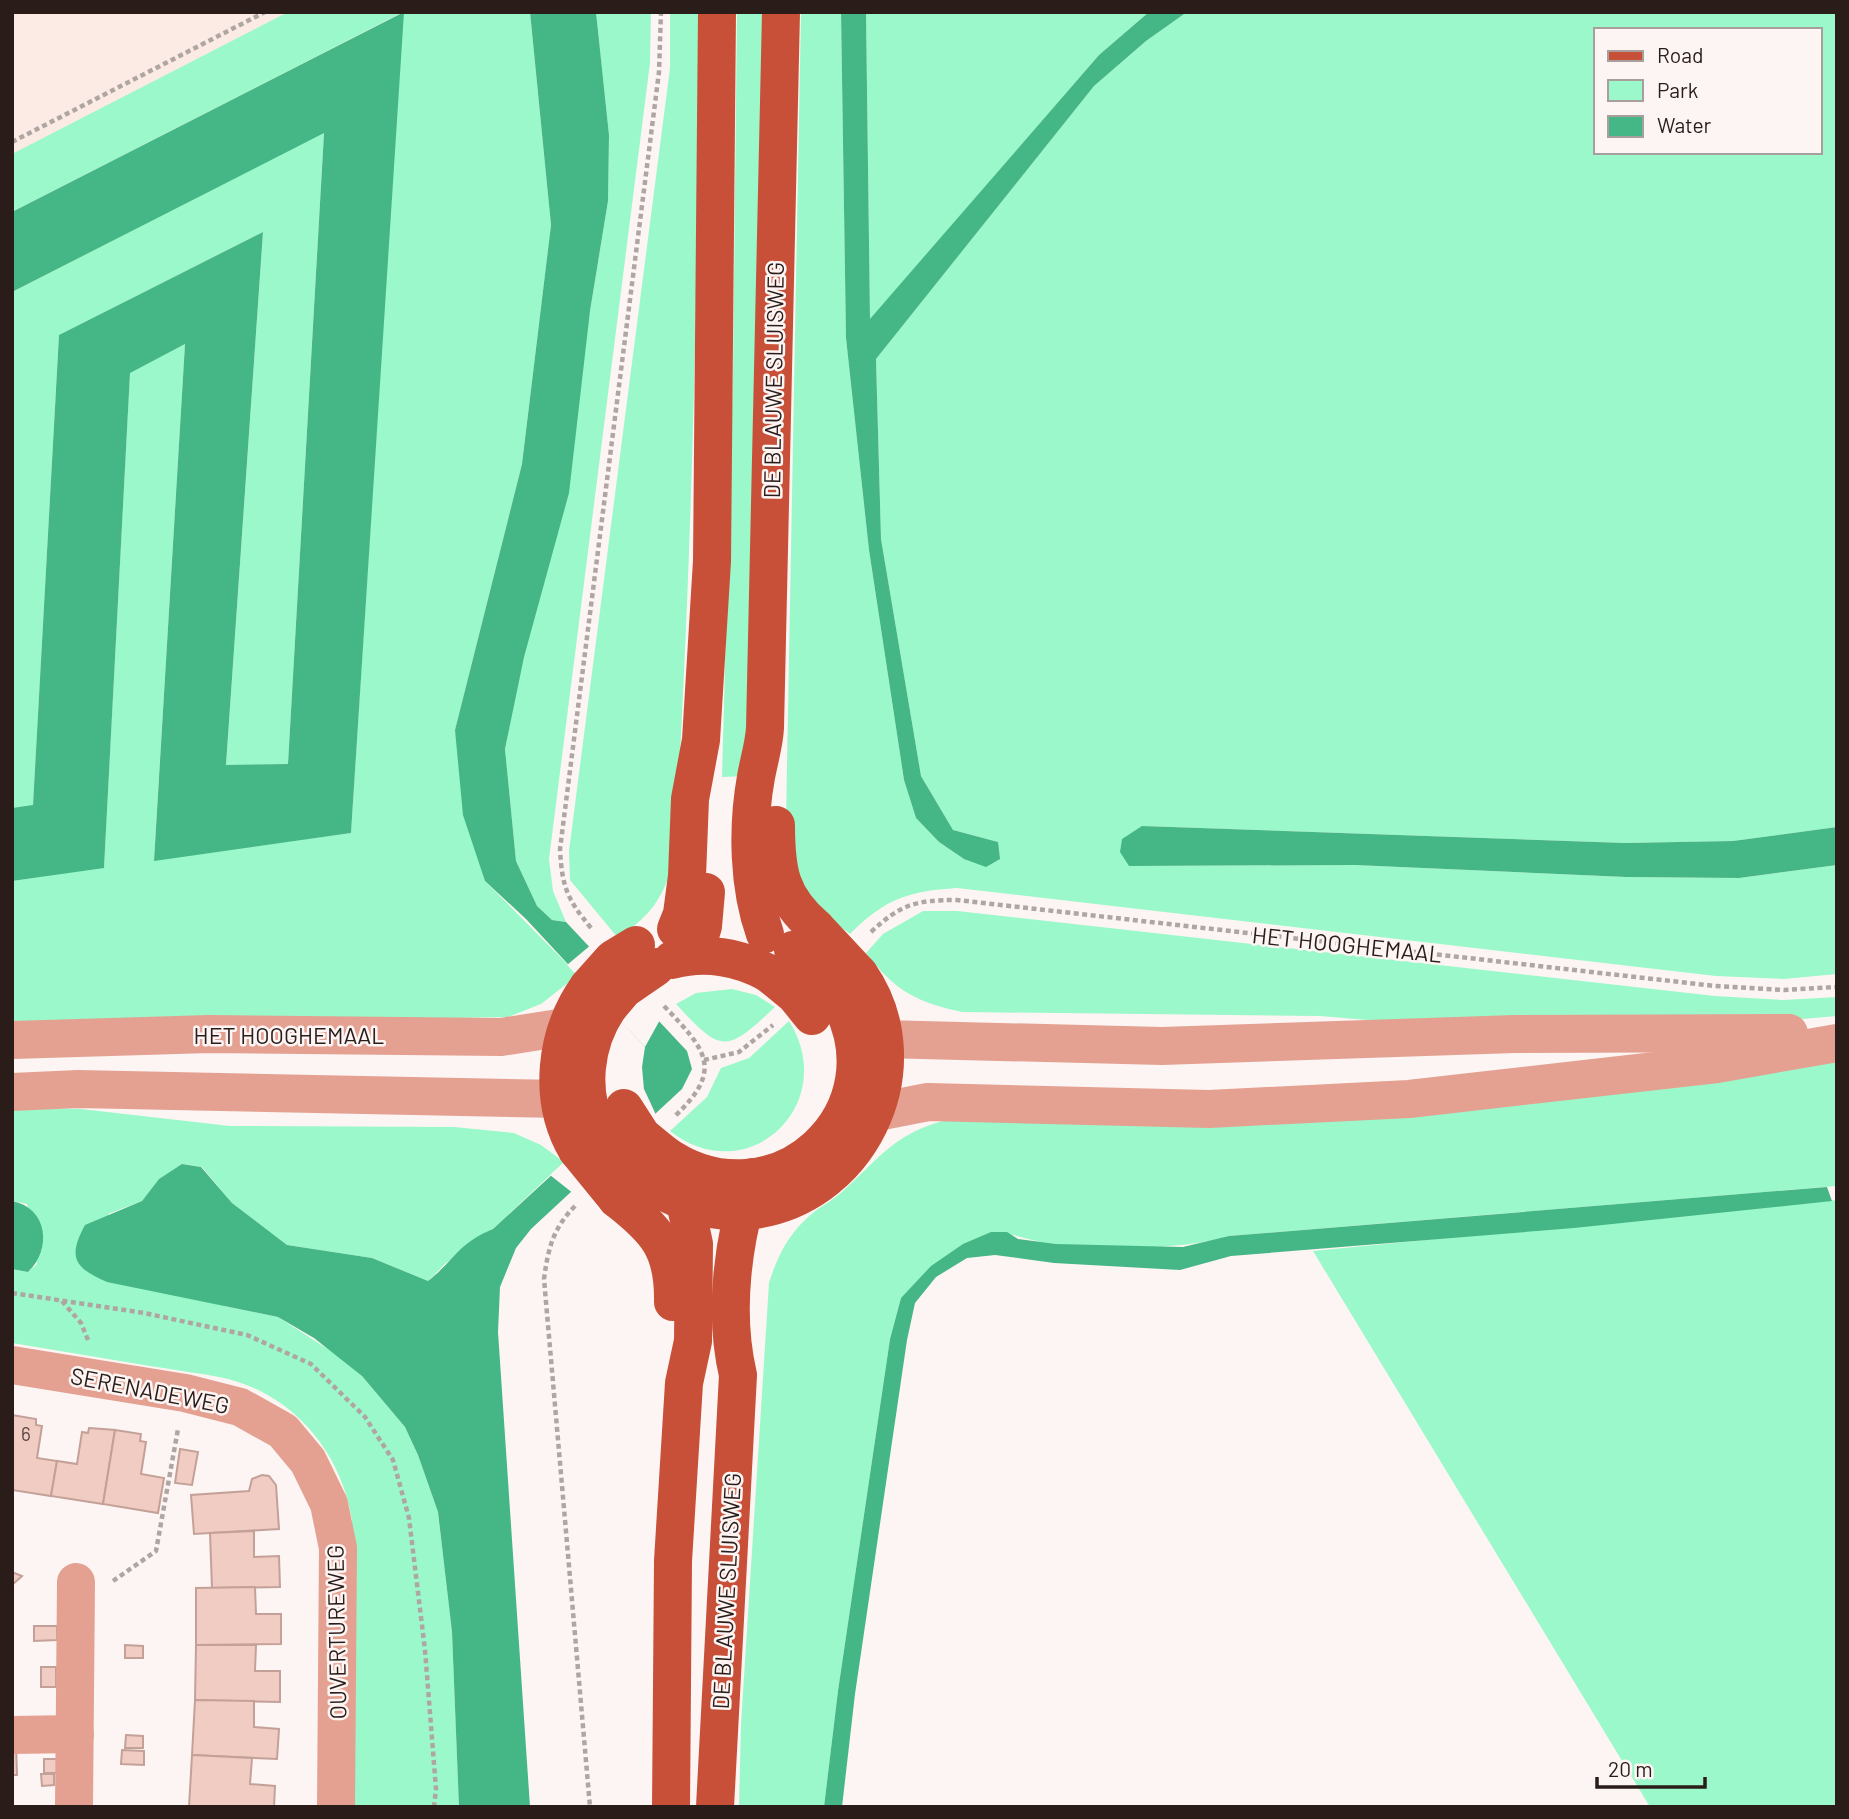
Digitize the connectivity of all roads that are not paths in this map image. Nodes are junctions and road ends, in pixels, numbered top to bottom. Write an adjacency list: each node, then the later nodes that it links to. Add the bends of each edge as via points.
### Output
1 (717, 12): 3 (main road, via 712,561 701,740 710,798)
2 (781, 12): 4 (main road, DE BLAUWE SLUISWEG, via 764,748 756,778 752,886)
3 (691, 937): 4 (main road, via 737,960); 5 (main road, bridge, via 646,956 613,959)
4 (787, 939): 8 (main road, bridge)
5 (598, 998): 6 (main road); 12 (main road)
6 (565, 1027): 9 (street, HET HOOGHEMAAL, via 501,1037 210,1034); 12 (main road)
7 (1837, 1032): 8 (street, via 1526,1033 1162,1046 1041,1043 993,1063)
8 (871, 1039): 13 (main road); 15 (main road, via 842,1117 825,1141)
9 (12, 1041)
10 (1837, 1043): 13 (street, via 1717,1064 1409,1099 1209,1109 928,1102)
11 (12, 1092): 12 (street, via 405,1093 448,1073)
12 (582, 1110): 14 (main road, bridge); 14 (main road, bridge, via 642,1136)
13 (877, 1112): 15 (main road, via 854,1154 831,1176 793,1199)
14 (640, 1177): 15 (main road, via 707,1176 727,1180); 16 (main road); 18 (main road, via 654,1232 673,1273 673,1339)
15 (755, 1198): 16 (main road, via 713,1209); 26 (main road, DE BLAUWE SLUISWEG, via 734,1267 731,1343 738,1375)
16 (685, 1202): 18 (main road, via 694,1244 693,1327)
17 (12, 1365): 19 (street, SERENADEWEG, via 185,1393 240,1407)
18 (684, 1383): 25 (main road, via 673,1561)
19 (283, 1431): 24 (street, OUVERTUREWEG, via 308,1461 330,1504 338,1548)
20 (76, 1582): 21 (street)
21 (75, 1734): 22 (street); 23 (street)
22 (12, 1735)
23 (74, 1807)
24 (336, 1807)
25 (671, 1807)
26 (715, 1807)

